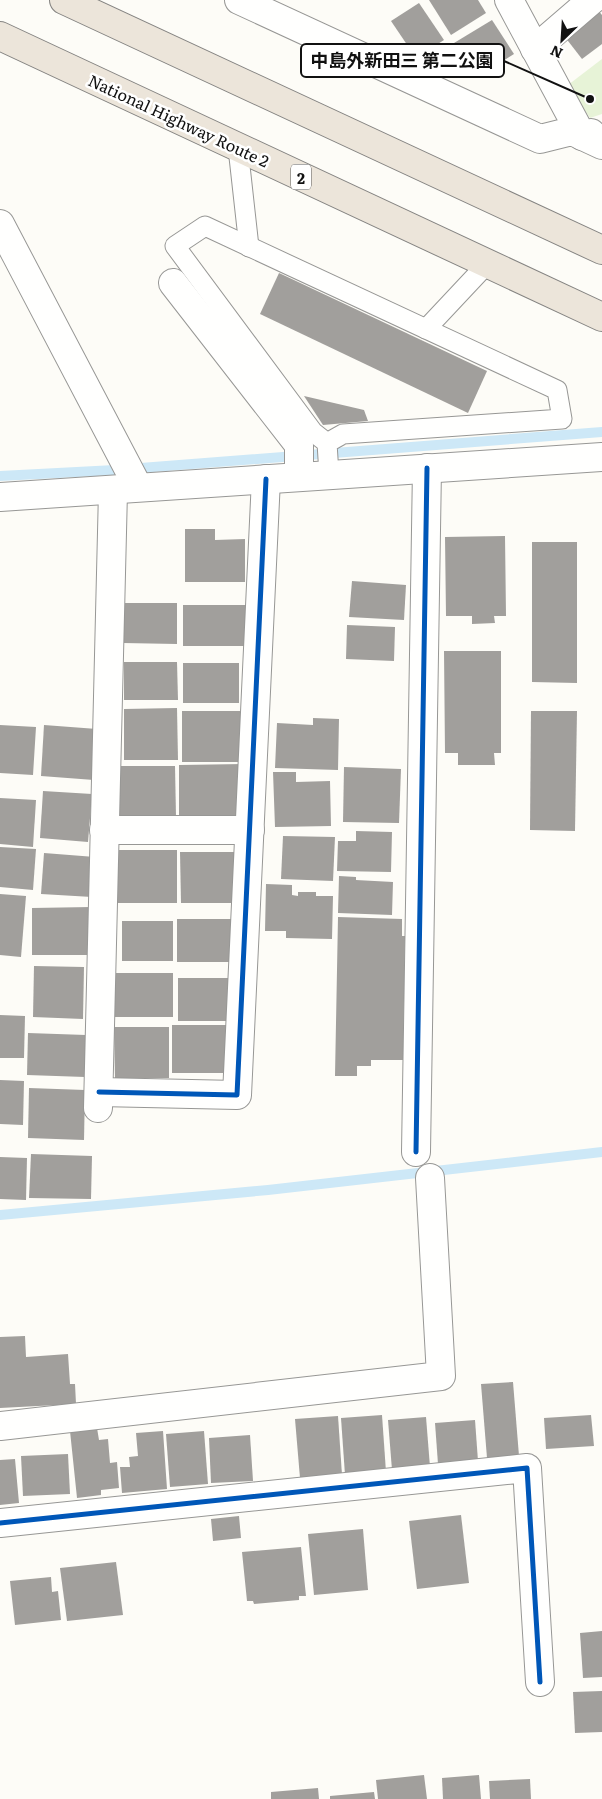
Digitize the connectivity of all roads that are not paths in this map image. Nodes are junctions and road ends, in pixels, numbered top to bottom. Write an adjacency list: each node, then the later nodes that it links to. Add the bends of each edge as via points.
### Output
1 (64, 0): 11 (highway)
2 (239, 0): 7 (street, via 540,139 572,131)
3 (509, 0): 6 (street)
4 (592, 0): 6 (street)
5 (0, 36): 8 (highway, National Highway Route 2 / 2)
6 (535, 49): 7 (street)
7 (595, 137)
8 (238, 148): 10 (lane); 12 (highway, National Highway Route 2 / 2)
9 (0, 224): 20 (street)
10 (249, 247): 15 (lane); 17 (lane, via 205,226 175,246 313,432)
11 (602, 250)
12 (487, 264): 14 (highway, National Highway Route 2 / 2); 15 (lane)
13 (173, 283): 18 (street)
14 (602, 317)
15 (426, 329): 17 (lane, via 557,390 562,419 343,434)
16 (602, 457): 19 (street)
17 (328, 458): 18 (street); 19 (street)
18 (300, 462): 21 (street)
19 (427, 468): 25 (street)
20 (128, 479): 21 (street); 22 (street); 23 (street)
21 (266, 479): 24 (street)
22 (0, 497)
23 (104, 830): 24 (street); 24 (street, via 98,1101 237,1095)
24 (250, 830)
25 (416, 1152)
26 (430, 1178): 27 (street, via 441,1376)
27 (0, 1426)
28 (0, 1523): 29 (street, via 528,1468)
29 (540, 1682)

